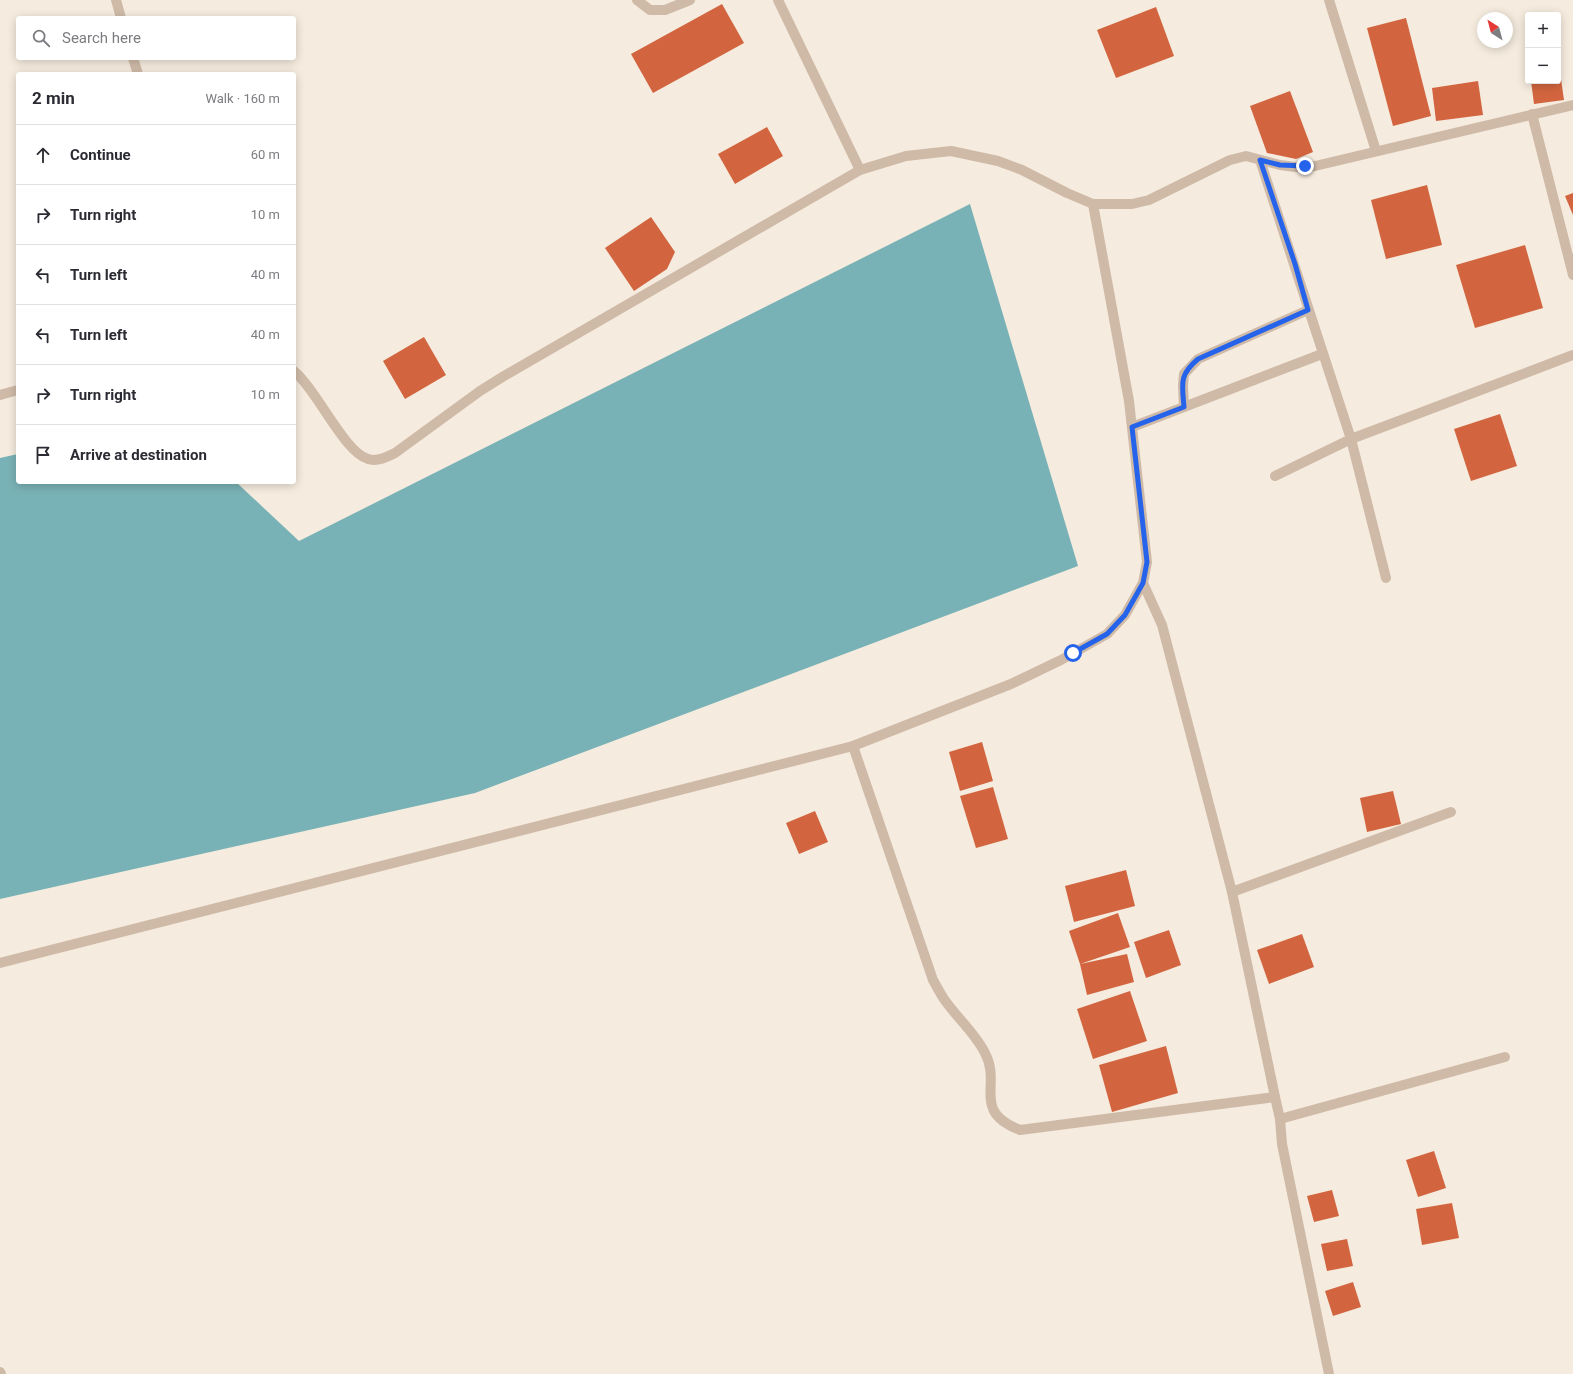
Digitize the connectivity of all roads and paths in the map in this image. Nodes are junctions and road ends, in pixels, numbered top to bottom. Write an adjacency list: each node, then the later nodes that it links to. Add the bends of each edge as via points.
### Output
1 (116, 0): 6 (street)
2 (637, 0): 3 (street, via 650,10 665,10)
3 (690, 0)
4 (778, 0): 13 (street)
5 (1329, 0): 11 (street)
6 (120, 16)
7 (134, 60): 8 (street)
8 (137, 72)
9 (1573, 105): 10 (street)
10 (1532, 114): 11 (street); 15 (street)
11 (1376, 151): 12 (street, via 1315,166 1295,167)
12 (1260, 160): 14 (street, via 1246,156 1230,160 1149,200 1132,204); 16 (street)
13 (860, 170): 14 (street, via 906,156 951,151 998,161); 19 (street, via 504,376 395,453 382,459 369,459 358,454 306,382)
14 (1093, 204): 23 (street, via 1121,352)
15 (1573, 275)
16 (1308, 310): 17 (street); 22 (street, via 1198,359 1184,374)
17 (1322, 354): 22 (street); 24 (street)
18 (1573, 355): 24 (street)
19 (296, 373)
20 (16, 391): 21 (street)
21 (0, 395)
22 (1184, 407): 23 (street)
23 (1132, 427): 27 (street, via 1147,562)
24 (1351, 439): 25 (street); 26 (street)
25 (1275, 476)
26 (1386, 578)
27 (1143, 583): 28 (street, via 1125,615 1107,634 1062,660 1011,684); 30 (street, via 1162,625)
28 (853, 746): 31 (street); 33 (street, via 933,980 944,999 986,1053 990,1065 991,1100 999,1118 1020,1130)
29 (1451, 812): 30 (street)
30 (1232, 892): 33 (street)
31 (0, 963)
32 (1505, 1057): 34 (street)
33 (1275, 1097): 34 (street)
34 (1280, 1119): 35 (street, via 1282,1144)
35 (1329, 1374)

